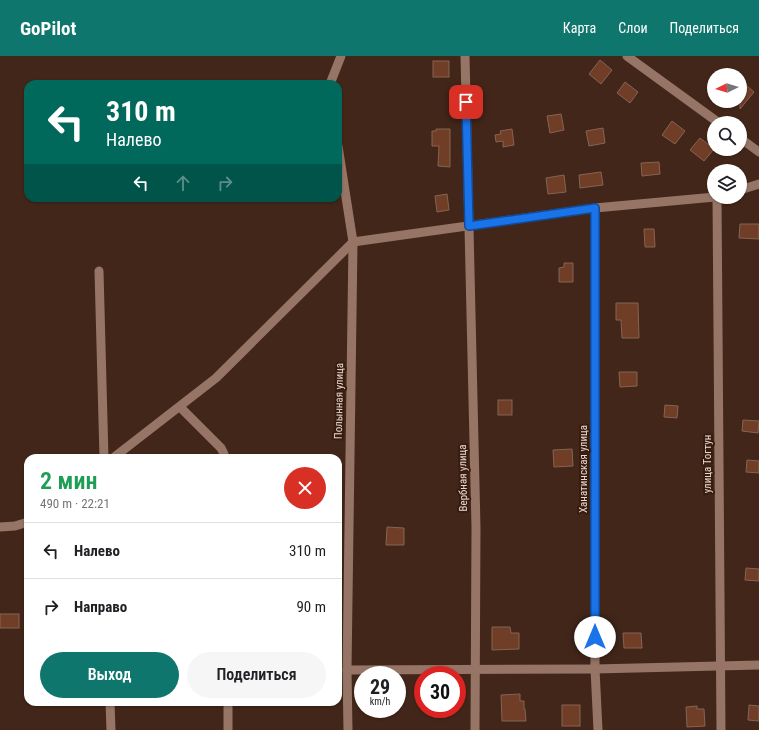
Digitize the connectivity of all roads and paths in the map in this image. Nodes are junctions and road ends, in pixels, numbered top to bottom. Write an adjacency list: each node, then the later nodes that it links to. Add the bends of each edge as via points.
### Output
1 (341, 56): 4 (street)
2 (465, 56): 14 (street, Вербная улица)
3 (628, 56): 5 (street)
4 (332, 80)
5 (709, 116)
6 (747, 143): 7 (street)
7 (759, 152)
8 (342, 172): 15 (street, Полынная улица)
9 (759, 184): 10 (street)
10 (747, 188)
11 (707, 198): 13 (street)
12 (716, 204): 23 (street, улица Тогтун)
13 (595, 208): 14 (street); 26 (street, Ханатинская улица)
14 (469, 226): 15 (street); 25 (street, Вербная улица, via 476,528)
15 (353, 242): 17 (street, via 216,378); 27 (street, Полынная улица)
16 (99, 271): 18 (street)
17 (180, 407): 19 (street); 20 (street)
18 (104, 454)
19 (118, 454)
20 (224, 454)
21 (24, 523): 22 (street)
22 (0, 526)
23 (721, 665): 24 (street); 26 (street); 35 (street, улица Тогтун)
24 (759, 665)
25 (475, 669): 26 (street); 27 (street); 33 (street, Вербная улица)
26 (595, 669): 34 (street, Ханатинская улица)
27 (347, 670): 32 (street, Полынная улица)
28 (110, 706): 30 (street)
29 (228, 706): 31 (street)
30 (111, 730)
31 (228, 730)
32 (348, 730)
33 (476, 730)
34 (598, 730)
35 (721, 730)

